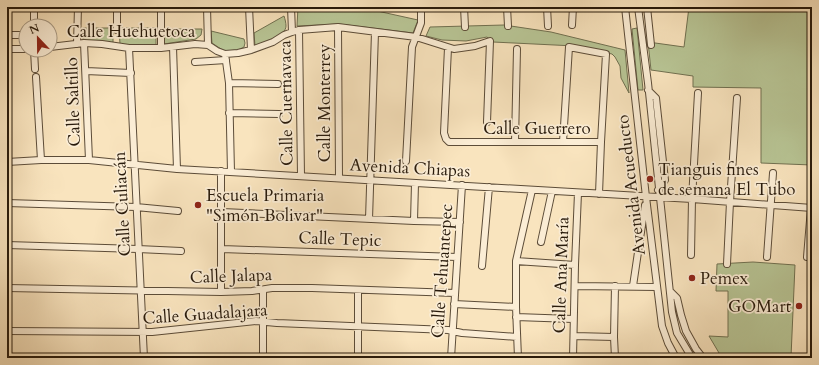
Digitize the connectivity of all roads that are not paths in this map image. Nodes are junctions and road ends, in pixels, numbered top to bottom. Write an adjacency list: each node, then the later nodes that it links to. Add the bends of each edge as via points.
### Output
1 (34, 7): 16 (street)
2 (78, 7): 30 (street)
3 (117, 7): 22 (street)
4 (161, 7): 36 (street)
5 (207, 7): 31 (street)
6 (249, 7): 41 (street)
7 (291, 7): 24 (street)
8 (420, 7): 28 (street, via 421,23)
9 (464, 7): 21 (street)
10 (507, 7): 18 (street)
11 (548, 7): 19 (street)
12 (573, 7): 17 (street)
13 (626, 7): 79 (street, Avenida Acueducto)
14 (638, 7): 80 (street, Avenida Acueducto)
15 (647, 7): 32 (street)
16 (34, 18)
17 (572, 25)
18 (508, 26)
19 (548, 26)
20 (338, 27): 23 (street); 25 (street); 70 (street, Calle Monterrey)
21 (465, 27)
22 (117, 30)
23 (299, 30): 24 (street); 69 (street, Calle Cuernavaca)
24 (292, 32): 41 (street)
25 (375, 32): 28 (street); 71 (street)
26 (7, 35): 27 (street)
27 (18, 35)
28 (416, 37): 37 (street); 61 (street, via 412,47)
29 (84, 43): 30 (street, Calle Huehuetoca); 35 (street, Calle Huehuetoca); 46 (street, Calle Saltillo)
30 (77, 44): 33 (street, Calle Huehuetoca)
31 (208, 45): 34 (street, Calle Huehuetoca); 42 (street, Calle Huehuetoca)
32 (651, 45)
33 (58, 46)
34 (173, 47): 36 (street, Calle Huehuetoca); 64 (street)
35 (129, 48): 36 (street, Calle Huehuetoca); 47 (street, Calle Culiacán)
36 (161, 48)
37 (448, 48): 55 (street, via 475,46 490,41); 56 (street, Calle Guerrero, via 444,133 446,139 449,142)
38 (7, 49): 39 (street)
39 (18, 49)
40 (517, 49): 56 (street)
41 (251, 50): 42 (street)
42 (225, 57): 44 (street); 49 (street)
43 (34, 58): 45 (street)
44 (195, 62)
45 (35, 69)
46 (86, 71): 47 (street); 60 (street, Calle Saltillo)
47 (131, 73): 63 (street, Calle Culiacán)
48 (36, 77): 59 (street)
49 (229, 83): 50 (street); 53 (street)
50 (278, 84)
51 (698, 93): 81 (street)
52 (737, 98): 82 (street)
53 (229, 113): 54 (street); 66 (street)
54 (279, 114)
55 (487, 122)
56 (515, 142): 57 (street, Calle Guerrero)
57 (563, 142): 58 (street, Calle Guerrero); 58 (street, via 569,47 606,54)
58 (601, 142): 78 (street, Calle Guerrero)
59 (41, 160): 60 (street, Avenida Chiapas); 62 (street, Avenida Chiapas)
60 (89, 160): 63 (street, Avenida Chiapas)
61 (406, 161)
62 (7, 162)
63 (134, 164): 64 (street, Avenida Chiapas); 85 (street, Calle Culiacán)
64 (177, 169): 65 (street, Avenida Chiapas)
65 (222, 172): 66 (street, Avenida Chiapas); 88 (street)
66 (232, 172): 69 (street, Avenida Chiapas)
67 (773, 173): 84 (street)
68 (811, 173): 86 (street)
69 (301, 176): 70 (street, Avenida Chiapas)
70 (339, 178): 71 (street, Avenida Chiapas)
71 (371, 180): 72 (street, Avenida Chiapas); 89 (street)
72 (414, 183): 73 (street, Avenida Chiapas); 90 (street)
73 (462, 185): 74 (street, Avenida Chiapas); 91 (street, Calle Tehuantepec)
74 (489, 187): 75 (street, Avenida Chiapas); 104 (street)
75 (532, 190): 76 (street, Avenida Chiapas); 101 (street)
76 (552, 191): 77 (street, Avenida Chiapas); 92 (street)
77 (578, 193): 78 (street, Avenida Chiapas); 103 (street, Calle Ana María)
78 (599, 194): 79 (street, Avenida Chiapas)
79 (646, 197): 80 (street, Avenida Chiapas); 107 (street); 108 (street, Avenida Acueducto)
80 (659, 198): 81 (street, Avenida Chiapas); 113 (street, Avenida Acueducto)
81 (692, 199): 82 (street, Avenida Chiapas); 97 (street)
82 (730, 202): 84 (street, Avenida Chiapas); 102 (street)
83 (7, 203): 85 (street)
84 (770, 205): 86 (street, Avenida Chiapas); 99 (street)
85 (136, 207): 87 (street); 94 (street, Calle Culiacán)
86 (811, 208): 100 (street)
87 (178, 211)
88 (222, 212): 89 (street); 95 (street)
89 (369, 219): 90 (street)
90 (414, 221): 91 (street)
91 (460, 222): 98 (street, Calle Tehuantepec)
92 (541, 242)
93 (7, 246): 94 (street)
94 (138, 249): 96 (street); 112 (street, Calle Culiacán)
95 (222, 249): 98 (street, Calle Tepic); 114 (street)
96 (181, 251)
97 (690, 255)
98 (457, 257): 115 (street, Calle Tehuantepec)
99 (767, 257)
100 (807, 257)
101 (516, 261): 103 (street); 117 (street)
102 (727, 264)
103 (575, 265): 105 (street, Calle Ana María)
104 (482, 266)
105 (575, 286): 106 (street); 119 (street, Calle Ana María)
106 (615, 286): 107 (street); 127 (street)
107 (633, 286): 108 (street)
108 (657, 286): 128 (street, Avenida Acueducto, via 662,326)
109 (7, 288): 112 (street, Calle Jalapa)
110 (263, 290): 111 (street, Calle Jalapa); 114 (street, Calle Jalapa); 120 (street)
111 (358, 290): 115 (street, Calle Jalapa); 121 (street)
112 (140, 291): 114 (street, Calle Jalapa); 124 (street, Calle Culiacán)
113 (670, 291): 138 (street, Avenida Acueducto, via 678,333); 139 (street, via 677,298 686,331)
114 (221, 292)
115 (455, 293): 116 (street, Calle Tehuantepec)
116 (454, 304): 117 (street); 123 (street, Calle Tehuantepec)
117 (516, 307): 118 (street)
118 (516, 317): 119 (street); 126 (street)
119 (573, 319): 125 (street, Calle Ana María)
120 (263, 321): 121 (street, Calle Guadalajara); 124 (street, Calle Guadalajara); 130 (street)
121 (357, 326): 123 (street, Calle Guadalajara); 131 (street)
122 (7, 331): 124 (street, Calle Guadalajara)
123 (453, 332): 126 (street, Calle Guadalajara); 132 (street, Calle Tehuantepec)
124 (142, 333): 129 (street, Calle Culiacán)
125 (574, 336): 127 (street); 134 (street, Calle Ana María)
126 (517, 337): 133 (street)
127 (614, 337): 135 (street)
128 (671, 348): 136 (street); 137 (street, Avenida Acueducto)
129 (144, 358)
130 (263, 358)
131 (358, 358)
132 (451, 358)
133 (518, 358)
134 (573, 358)
135 (615, 358)
136 (670, 358)
137 (676, 358)
138 (692, 358)
139 (703, 358)

